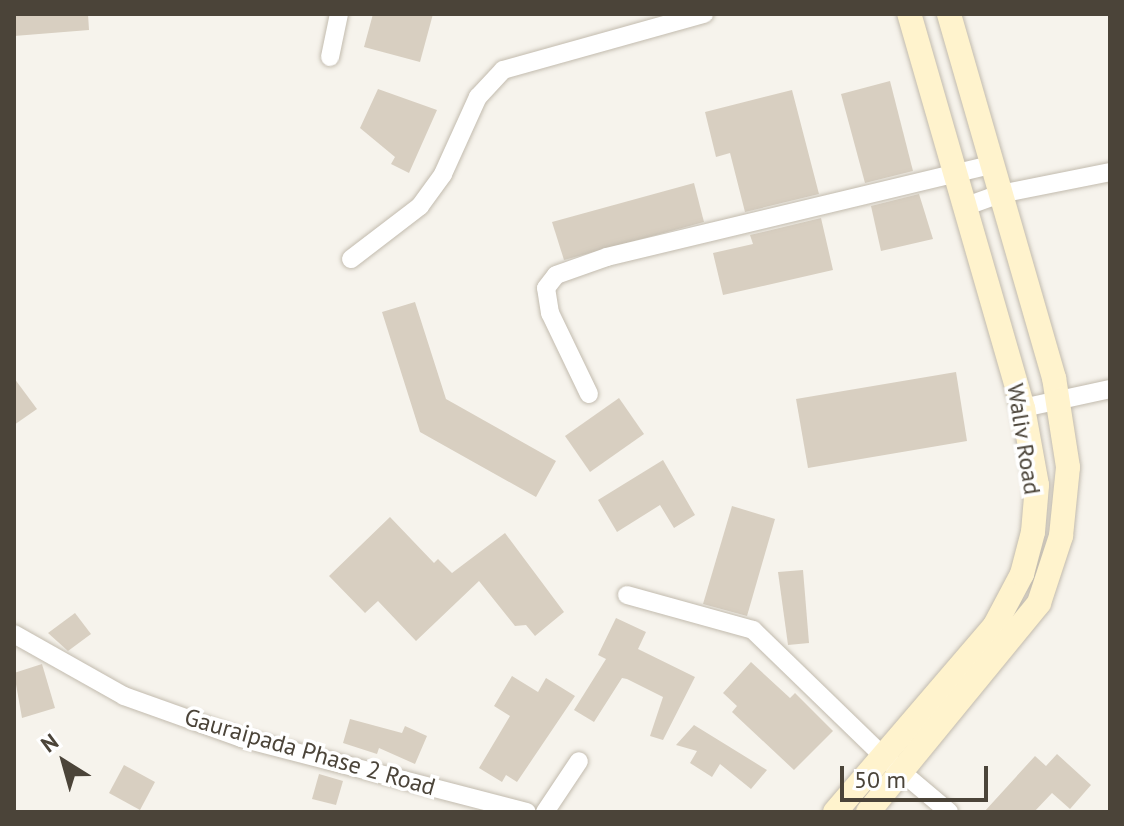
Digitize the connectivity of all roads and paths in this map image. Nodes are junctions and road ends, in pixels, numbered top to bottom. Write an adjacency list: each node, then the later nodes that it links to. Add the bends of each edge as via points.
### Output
1 (339, 14): 5 (street)
2 (704, 14): 11 (street, via 503,70 478,97 443,174 420,206)
3 (909, 14): 8 (main road, Waliv Road)
4 (949, 14): 6 (main road, Waliv Road)
5 (330, 57)
6 (991, 165): 8 (street); 9 (main road, Waliv Road)
7 (1110, 172): 9 (street)
8 (954, 178): 10 (main road, Waliv Road); 13 (street, via 607,257 556,275 546,288 550,313)
9 (1000, 194): 10 (street); 14 (main road, Waliv Road)
10 (964, 207): 15 (main road, Waliv Road)
11 (351, 259)
12 (1110, 389): 14 (street)
13 (589, 394)
14 (1059, 400): 15 (street); 20 (main road, Waliv Road, via 1068,467 1061,536 1039,603)
15 (1023, 408): 18 (main road, Waliv Road, via 1037,485 1022,574 995,625)
16 (627, 595): 18 (street, via 753,630)
17 (14, 634): 21 (street, Gauraipada Phase 2 Road, via 124,696 241,738)
18 (884, 757): 20 (street); 23 (main road, Waliv Road)
19 (579, 761): 22 (street)
20 (904, 772): 24 (main road, Waliv Road); 25 (street)
21 (527, 812)
22 (545, 812)
23 (835, 812)
24 (868, 812)
25 (949, 812)

